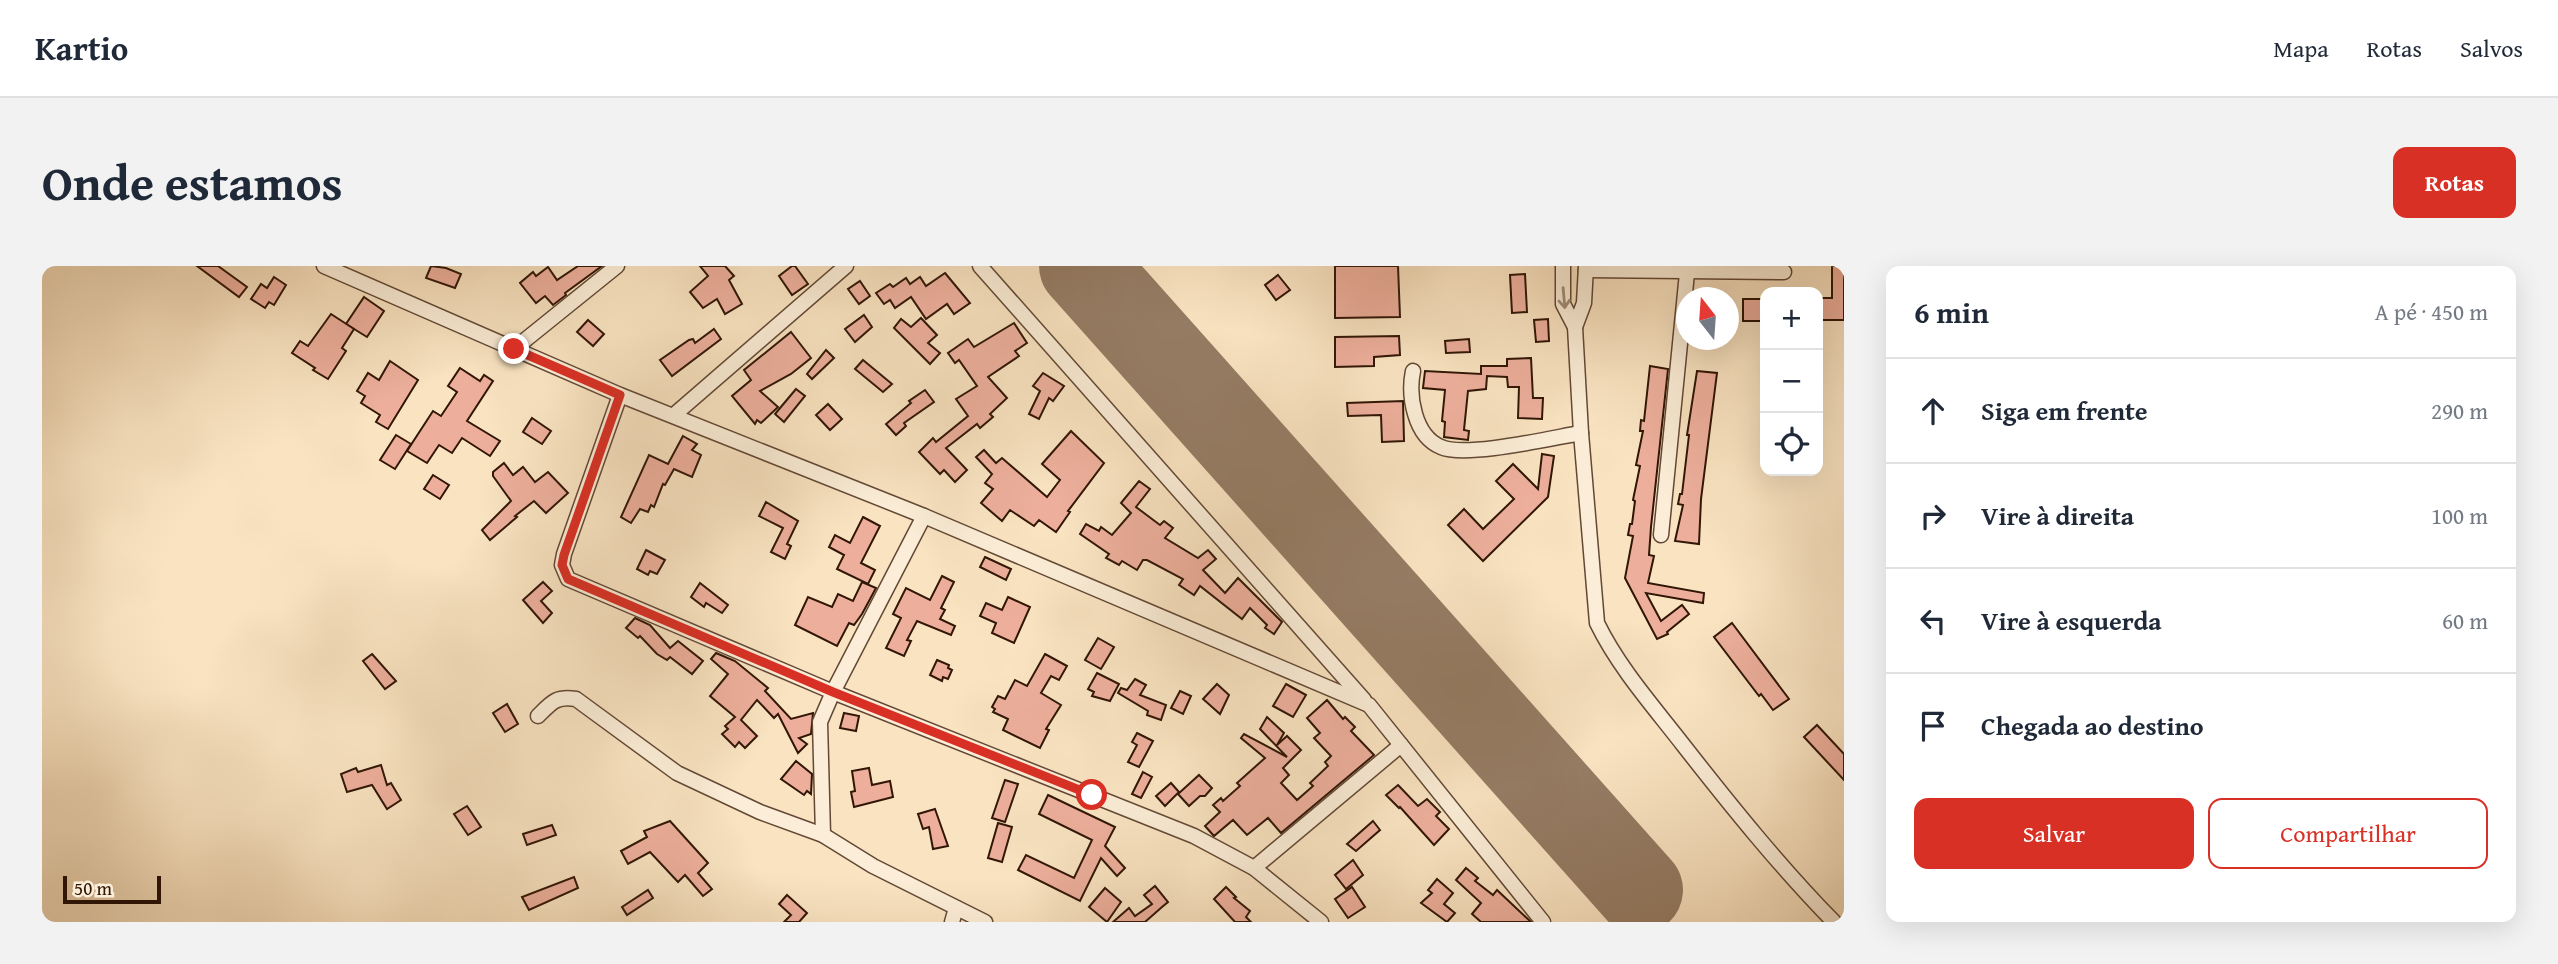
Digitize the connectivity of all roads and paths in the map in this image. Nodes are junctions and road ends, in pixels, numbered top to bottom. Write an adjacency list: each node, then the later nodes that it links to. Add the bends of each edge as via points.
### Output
1 (324, 266): 10 (street)
2 (617, 266): 10 (street)
3 (846, 266): 13 (street)
4 (980, 266): 18 (street)
5 (1563, 266): 9 (street, one-way to 9, via 1563,304)
6 (1586, 268): 8 (street); 9 (street, via 1584,303)
7 (1784, 272): 8 (street)
8 (1686, 273): 16 (street)
9 (1575, 327): 14 (street)
10 (514, 349): 12 (street)
11 (1413, 371): 14 (street, via 1410,385 1415,414 1429,438 1441,447 1475,449)
12 (620, 395): 13 (street); 17 (street, via 564,555 562,565 568,579)
13 (674, 415): 15 (street)
14 (1581, 433): 27 (street, via 1593,596 1597,623 1608,646 1727,801)
15 (924, 516): 17 (street); 18 (street)
16 (1661, 535)
17 (833, 692): 21 (street, via 820,722); 22 (street, via 1194,836)
18 (1369, 705): 20 (street)
19 (538, 716): 21 (street, via 562,697 576,699 677,773)
20 (1401, 745): 22 (street); 26 (street)
21 (823, 835): 23 (street)
22 (1254, 869): 25 (street)
23 (954, 915): 24 (street)
24 (985, 922)
25 (1321, 922)
26 (1543, 922)
27 (1834, 922)

